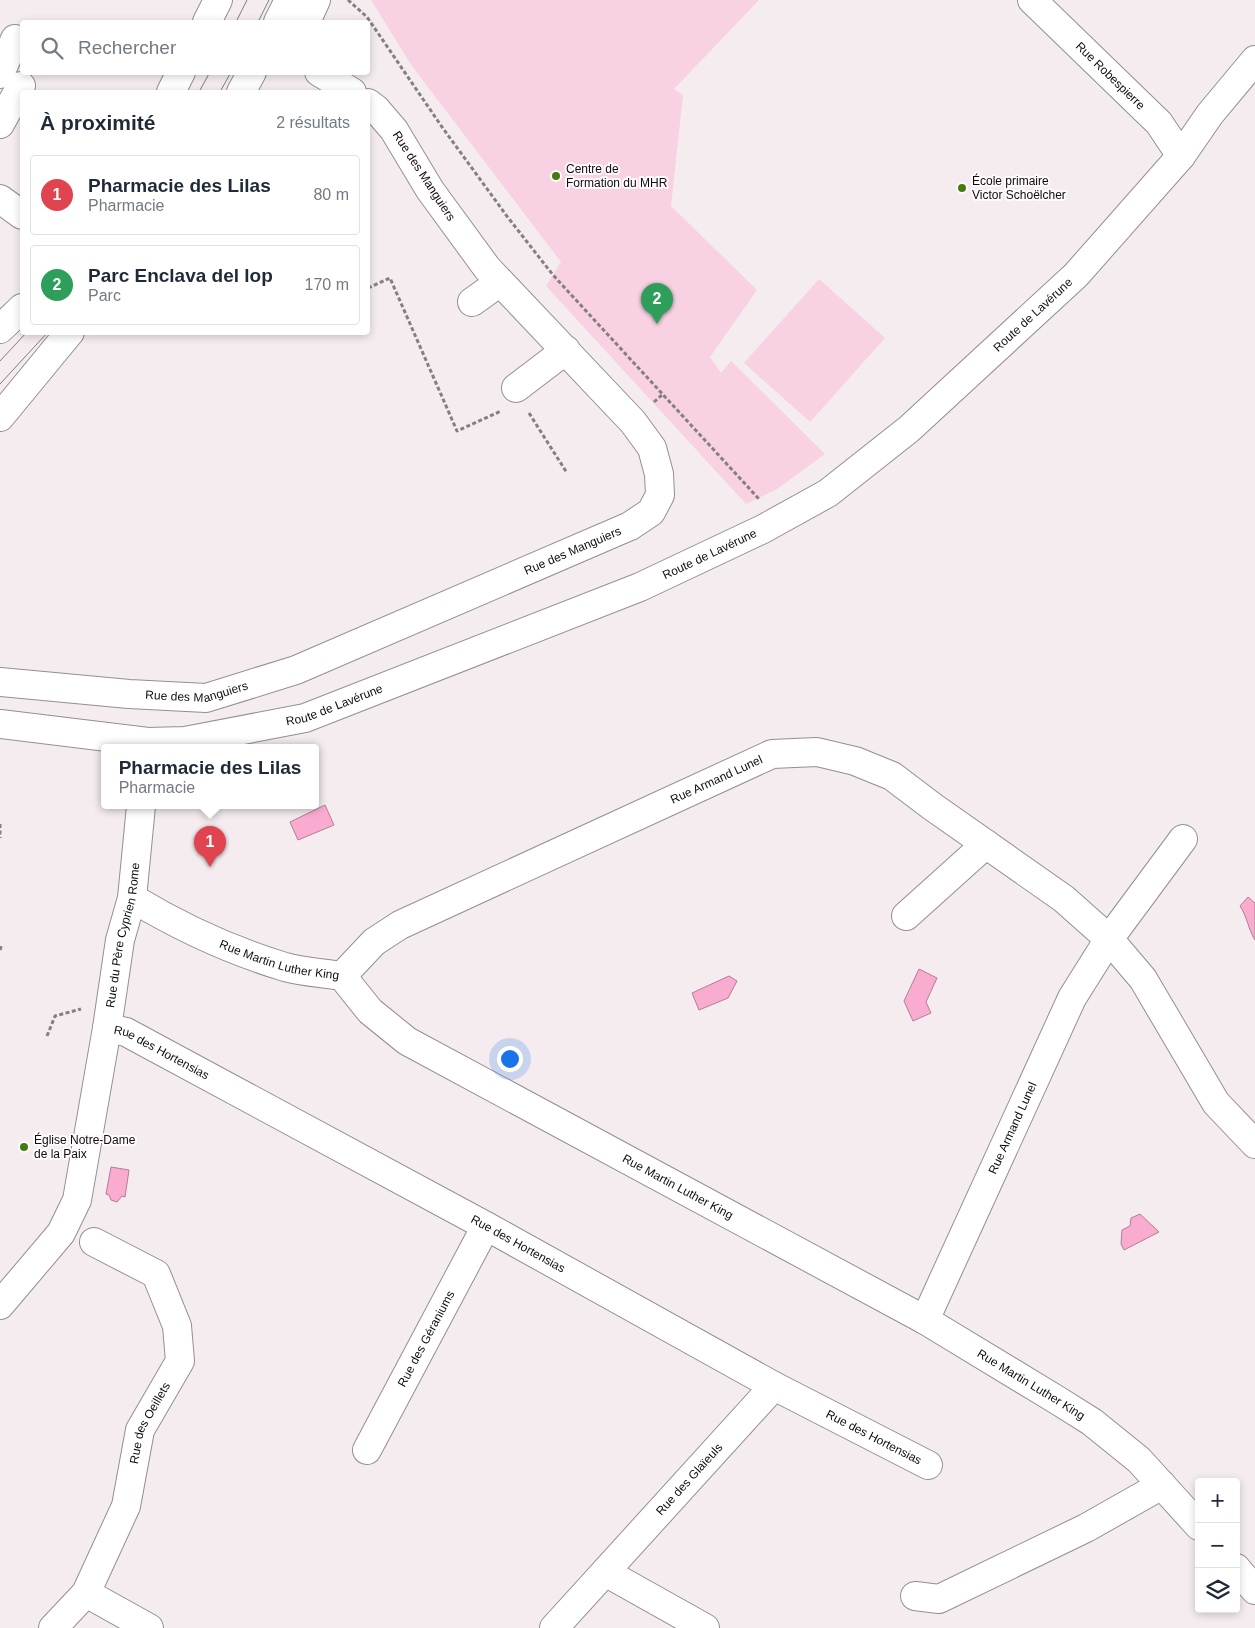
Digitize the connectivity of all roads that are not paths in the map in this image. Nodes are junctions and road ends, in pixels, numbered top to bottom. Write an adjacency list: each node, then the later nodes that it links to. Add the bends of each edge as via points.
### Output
1 (289, 0): 4 (street)
2 (316, 0): 5 (street)
3 (1032, 0): 17 (street, Rue Robespierre, via 1159,123)
4 (279, 20)
5 (307, 20)
6 (15, 39): 11 (street)
7 (1255, 60): 17 (street, Route de Lavérune, via 1210,114)
8 (180, 75): 12 (street)
9 (250, 75): 13 (street)
10 (324, 75): 14 (street)
11 (14, 82): 16 (street)
12 (172, 90)
13 (242, 90)
14 (349, 90)
15 (370, 104): 20 (street, Rue des Manguiers, via 394,130 430,190)
16 (0, 124)
17 (1181, 156): 31 (street, Route de Lavérune, via 1076,275 909,429 828,493 763,529 640,587 304,718)
18 (0, 199): 19 (street)
19 (20, 214)
20 (500, 282): 21 (street); 25 (street, Rue des Manguiers)
21 (472, 302)
22 (20, 310): 23 (street)
23 (0, 329)
24 (68, 335): 27 (street)
25 (566, 350): 26 (street); 28 (street, Rue des Manguiers, via 633,422 652,448 659,474 660,495 651,512 630,526 296,670 206,698)
26 (516, 402)
27 (0, 417)
28 (0, 682)
29 (0, 724): 30 (street, Route de Lavérune)
30 (141, 744)
31 (157, 744)
32 (141, 809): 35 (street, Rue du Père Cyprien Rome)
33 (1183, 839): 37 (street, Rue Armand Lunel)
34 (986, 844): 36 (street); 37 (street, Rue Armand Lunel, via 1064,899); 38 (street, Rue Armand Lunel, via 892,776 855,761 816,752 772,754 400,925 374,942)
35 (132, 898): 38 (street, Rue Martin Luther King, via 221,943 287,968); 39 (street, Rue du Père Cyprien Rome, via 120,940)
36 (906, 916)
37 (1109, 940): 40 (street, Rue Armand Lunel, via 1143,979 1216,1103); 44 (street, Rue Armand Lunel, via 1072,998)
38 (342, 976): 44 (street, Rue Martin Luther King, via 370,1010 407,1041)
39 (108, 1018): 41 (street, Rue des Hortensias, via 134,1037); 43 (street, Rue du Père Cyprien Rome, via 77,1200 61,1233)
40 (1255, 1144)
41 (486, 1226): 45 (street, Rue des Hortensias); 46 (street, Rue des Géraniums)
42 (94, 1242): 53 (street, Rue des Oeillets, via 156,1274 177,1326 180,1361 140,1430 126,1506)
43 (0, 1305)
44 (925, 1320): 48 (street, Rue Martin Luther King, via 1092,1422 1139,1460)
45 (774, 1386): 47 (street, Rue des Hortensias); 50 (street, Rue des Glaïeuls)
46 (367, 1450)
47 (928, 1465)
48 (1162, 1485): 49 (street, Rue Martin Luther King); 54 (street, via 1086,1528 939,1599)
49 (1196, 1523)
50 (605, 1572): 57 (street, Rue des Glaïeuls); 58 (street)
51 (1240, 1573): 52 (street)
52 (1255, 1590)
53 (86, 1593): 55 (street, Rue des Oeillets); 56 (street)
54 (915, 1596)
55 (53, 1628)
56 (149, 1628)
57 (554, 1628)
58 (704, 1628)

